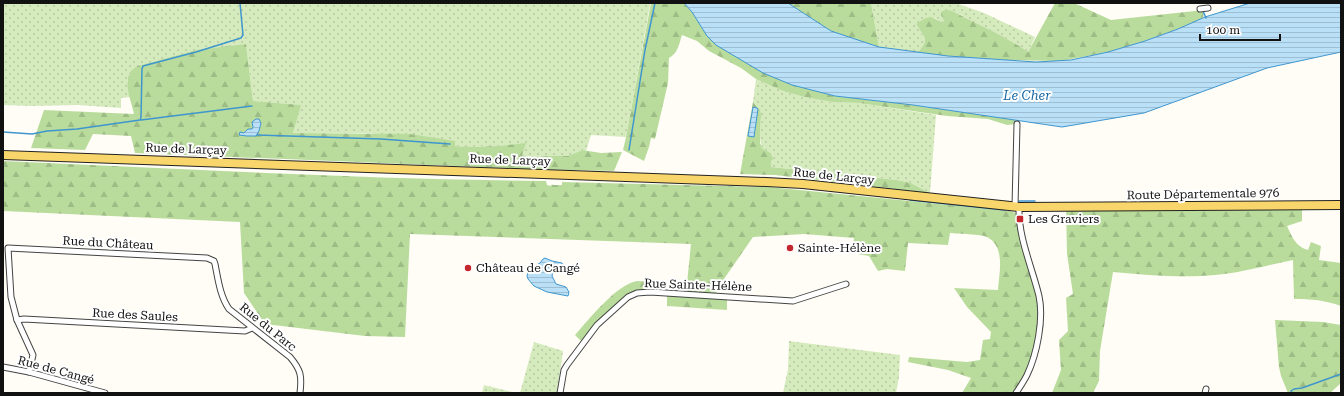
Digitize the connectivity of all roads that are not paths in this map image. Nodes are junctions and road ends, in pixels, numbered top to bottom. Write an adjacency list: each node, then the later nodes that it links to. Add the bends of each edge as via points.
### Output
1 (1208, 8): 2 (street)
2 (1200, 9)
3 (1017, 124): 6 (street)
4 (3, 155): 6 (main road, Rue de Larçay, via 766,182)
5 (1341, 205): 7 (main road, Route Départementale 976)
6 (1017, 207): 7 (main road, Rue de Larçay); 19 (street, via 1040,302 1034,358)
7 (1066, 207)
8 (6, 248): 9 (street, Rue du Château); 11 (street, Rue du Château, via 11,297)
9 (208, 258): 12 (street, Rue du Parc, via 214,261 229,309)
10 (846, 284): 18 (street, Rue Sainte-Hélène, via 793,301 650,292 632,294 606,315 586,338 564,370)
11 (17, 320): 12 (street, Rue des Saules, via 245,331); 14 (street, Rue du Château, via 32,353)
12 (252, 328): 17 (street, Rue du Parc, via 290,357 297,366 301,375)
13 (3, 367): 14 (street, Rue de Cangé)
14 (29, 372): 15 (street, Rue de Cangé)
15 (97, 392): 16 (street, Rue de Cangé)
16 (104, 393)
17 (300, 393)
18 (560, 393)
19 (1016, 393)

